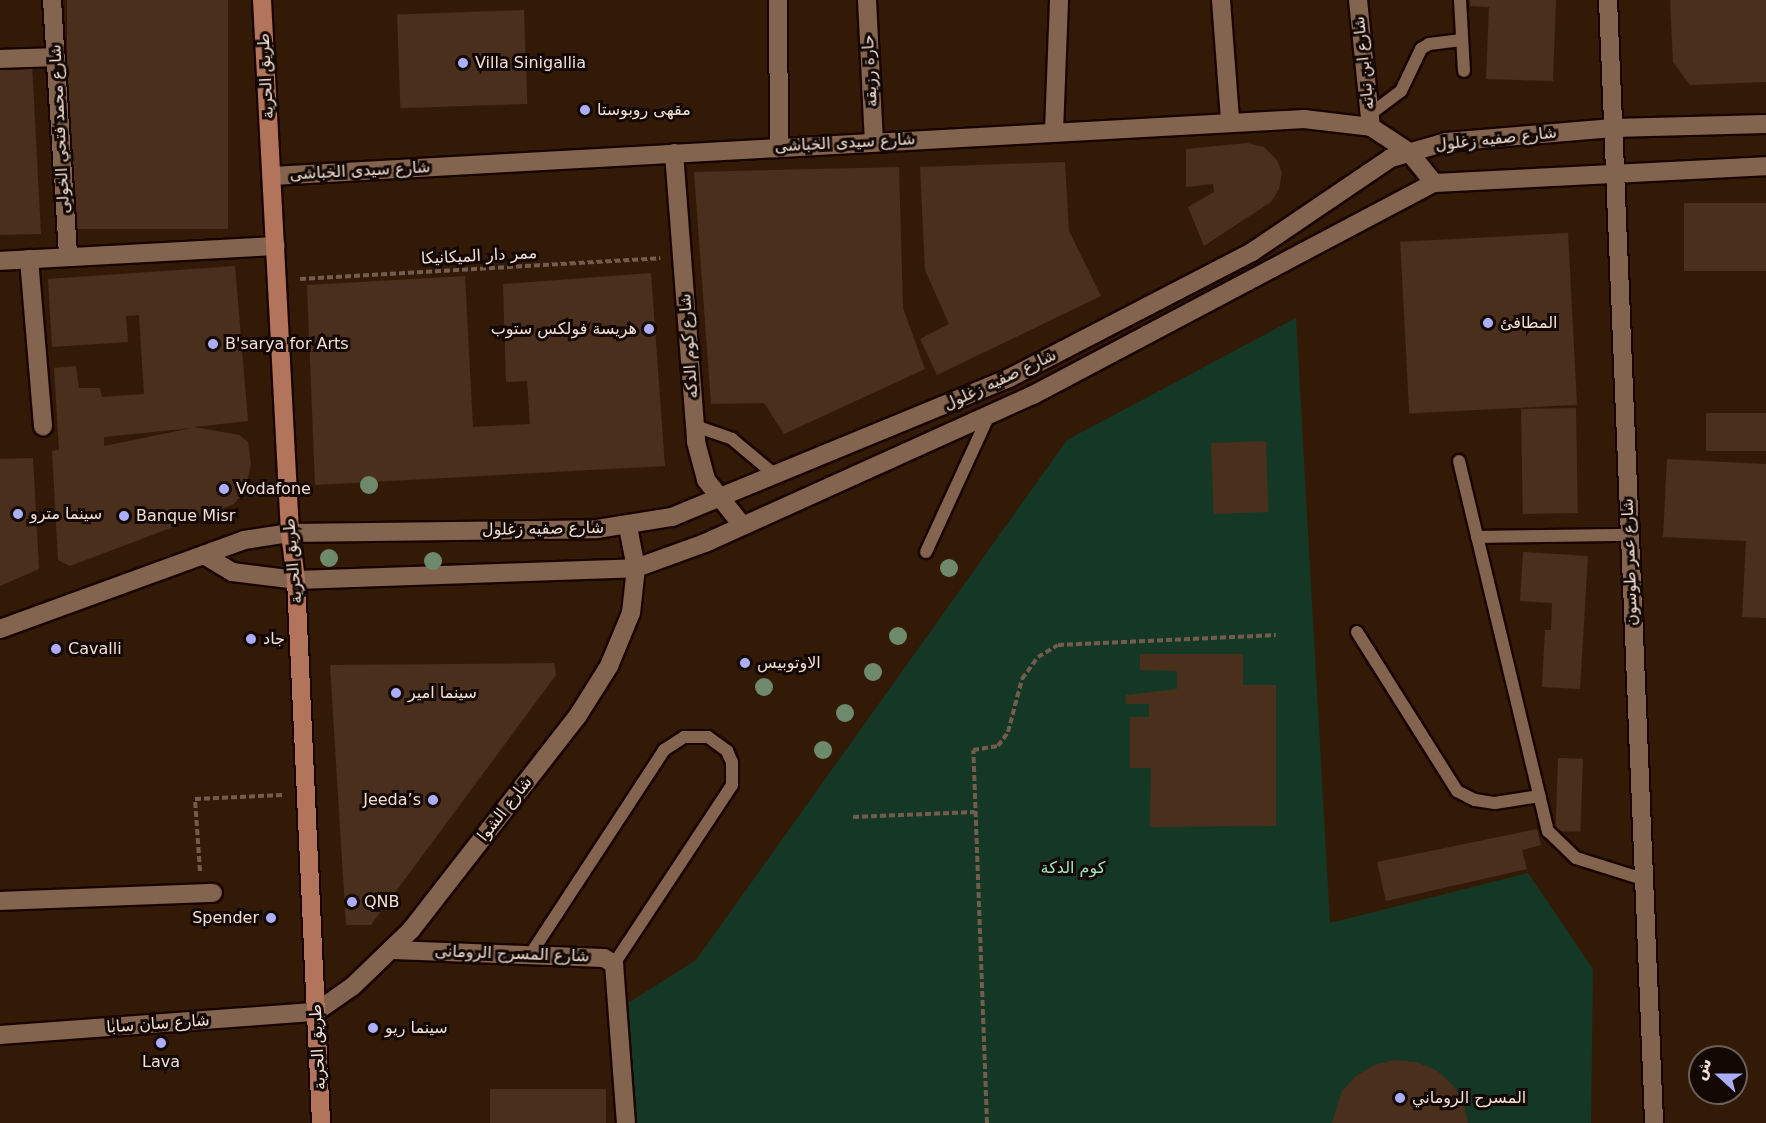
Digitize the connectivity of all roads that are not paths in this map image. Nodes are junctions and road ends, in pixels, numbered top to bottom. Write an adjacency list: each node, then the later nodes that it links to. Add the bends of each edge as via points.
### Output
1 (52, 0): 11 (main road, شارع محمد فتحي الخولى)
2 (262, 0): 25 (main road, طريق الحرية)
3 (778, 0): 20 (main road)
4 (867, 0): 19 (main road, حارة رزيقة)
5 (1059, 0): 18 (main road)
6 (1221, 0): 14 (main road)
7 (1358, 0): 15 (main road, شارع ابن نباته)
8 (1460, 0): 10 (lane)
9 (1608, 0): 17 (main road, شارع عمر طوسون)
10 (1462, 40): 13 (lane); 15 (lane, via 1429,44 1421,49 1401,92)
11 (56, 57): 12 (main road); 28 (main road, شارع محمد فتحي الخولى)
12 (0, 59)
13 (1464, 71)
14 (1230, 121): 15 (main road, شارع سيدى الخباشى); 18 (main road, شارع سيدى الخباشى)
15 (1370, 121): 21 (main road, شارع سيدى الخباشى)
16 (1766, 124): 17 (main road, شارع صفيه زغلول)
17 (1613, 128): 21 (main road, شارع صفيه زغلول, via 1446,142); 24 (main road, شارع عمر طوسون)
18 (1054, 131): 19 (main road, شارع سيدى الخباشى)
19 (874, 142): 20 (main road, شارع سيدى الخباشى)
20 (779, 147): 22 (main road, شارع سيدى الخباشى)
21 (1409, 152): 26 (main road, شارع سيدى الخباشى); 31 (main road, شارع صفيه زغلول, via 1364,174 1252,252)
22 (674, 153): 25 (main road, شارع سيدى الخباشى); 34 (main road, شارع كوم الدكه)
23 (1766, 166): 24 (main road, شارع صفيه زغلول)
24 (1616, 175): 26 (main road, شارع صفيه زغلول); 41 (main road, شارع عمر طوسون)
25 (272, 176): 27 (main road, طريق الحرية)
26 (1434, 183): 32 (main road, شارع صفيه زغلول, via 1156,333)
27 (276, 246): 28 (main road); 40 (main road, طريق الحرية)
28 (68, 257): 29 (main road)
29 (28, 259): 30 (main road); 33 (main road)
30 (0, 261)
31 (969, 397): 32 (main road); 36 (main road, شارع صفيه زغلول)
32 (989, 415): 38 (main road, شارع صفيه زغلول); 43 (lane)
33 (43, 426)
34 (695, 426): 36 (lane, via 732,439); 37 (main road, شارع كوم الدكه, via 706,480)
35 (1459, 461): 42 (lane)
36 (775, 475): 37 (main road, شارع صفيه زغلول)
37 (717, 498): 38 (main road, شارع كوم الدكه); 39 (main road, شارع صفيه زغلول, via 672,517)
38 (742, 525): 45 (main road, شارع صفيه زغلول, via 675,556)
39 (628, 526): 40 (main road, شارع صفيه زغلول); 45 (main road, شارع الشوا)
40 (290, 533): 44 (main road, شارع صفيه زغلول, via 231,542); 46 (main road, طريق الحرية)
41 (1628, 535): 42 (lane); 50 (main road, شارع عمر طوسون)
42 (1477, 537): 49 (lane)
43 (926, 552)
44 (204, 555): 46 (main road, شارع صفيه زغلول, via 232,572); 47 (main road, شارع صفيه زغلول)
45 (636, 568): 46 (main road, شارع صفيه زغلول); 53 (main road, شارع الشوا, via 631,613 609,666 588,700)
46 (296, 580): 56 (main road, طريق الحرية)
47 (0, 629)
48 (1357, 632): 49 (lane, via 1457,791 1475,800 1495,803)
49 (1539, 796): 50 (lane, via 1548,831 1562,848 1576,858)
50 (1643, 879): 60 (main road, شارع عمر طوسون)
51 (207, 893): 52 (main road)
52 (0, 901)
53 (393, 950): 54 (main road, شارع المسرح الرومانى); 56 (main road, شارع الشوا)
54 (530, 955): 55 (main road, شارع المسرح الرومانى, via 604,958); 55 (lane, via 664,750 684,737 708,737 727,751 732,762 732,785)
55 (614, 964): 59 (main road)
56 (316, 1012): 57 (main road, شارع سان سابا); 58 (main road, طريق الحرية)
57 (0, 1035)
58 (321, 1123)
59 (626, 1123)
60 (1654, 1123)

